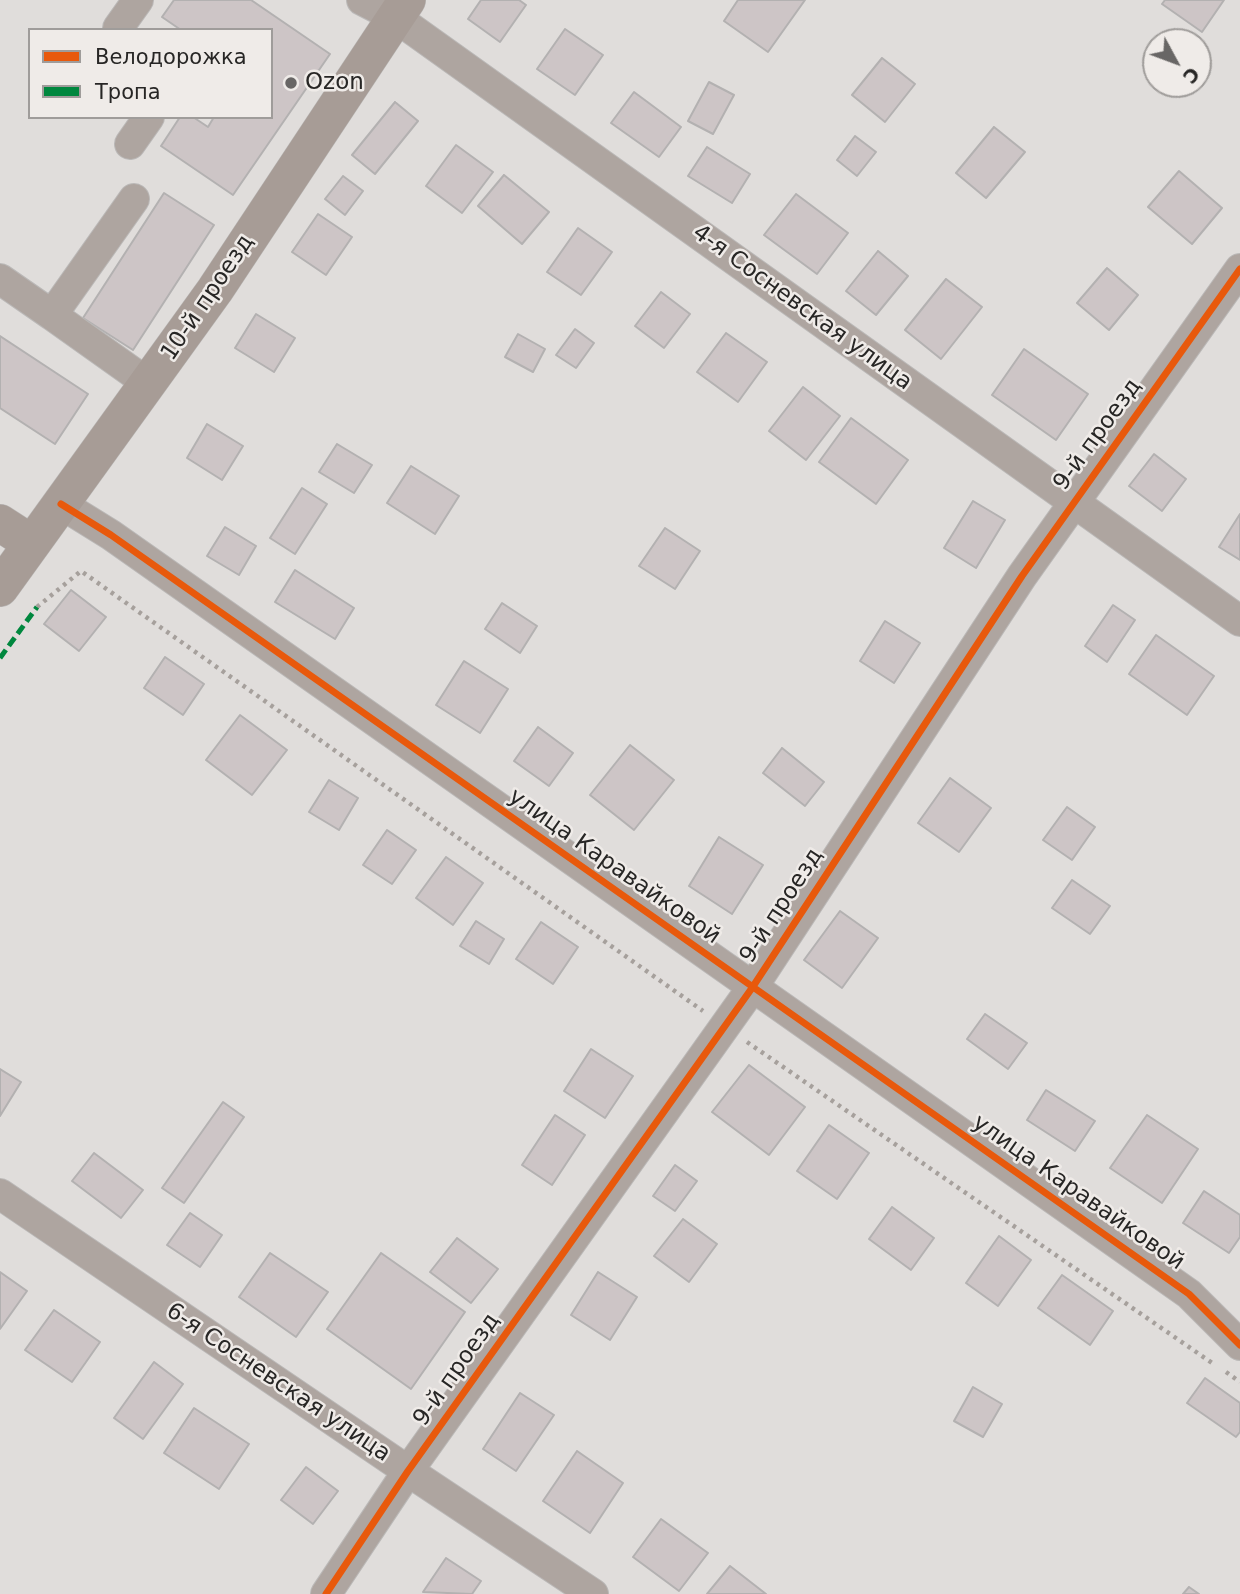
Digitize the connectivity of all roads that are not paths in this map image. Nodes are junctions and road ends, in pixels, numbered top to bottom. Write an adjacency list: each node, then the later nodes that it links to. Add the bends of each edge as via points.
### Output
1 (138, 0): 4 (street)
2 (362, 0): 3 (street, 4-я Сосневская улица)
3 (401, 8): 11 (main road, 10-й проезд); 12 (street, 4-я Сосневская улица)
4 (117, 28)
5 (148, 119): 6 (street)
6 (130, 144)
7 (134, 199): 10 (street)
8 (1240, 270): 12 (street, 9-й проезд)
9 (0, 279): 10 (street)
10 (52, 315): 11 (street)
11 (149, 384): 13 (main road, 10-й проезд)
12 (1073, 502): 17 (street, 4-я Сосневская улица); 18 (street, 9-й проезд)
13 (61, 504): 15 (main road, 10-й проезд); 18 (street, улица Каравайковой)
14 (0, 523): 15 (main road)
15 (31, 543): 16 (main road, 10-й проезд)
16 (0, 588)
17 (1240, 621)
18 (752, 988): 20 (street, улица Каравайковой, via 1189,1294); 21 (street, 9-й проезд)
19 (0, 1194): 21 (street, 6-я Сосневская улица)
20 (1240, 1345)
21 (408, 1471): 22 (street, 9-й проезд); 23 (street, 6-я Сосневская улица)
22 (326, 1594)
23 (593, 1594)

